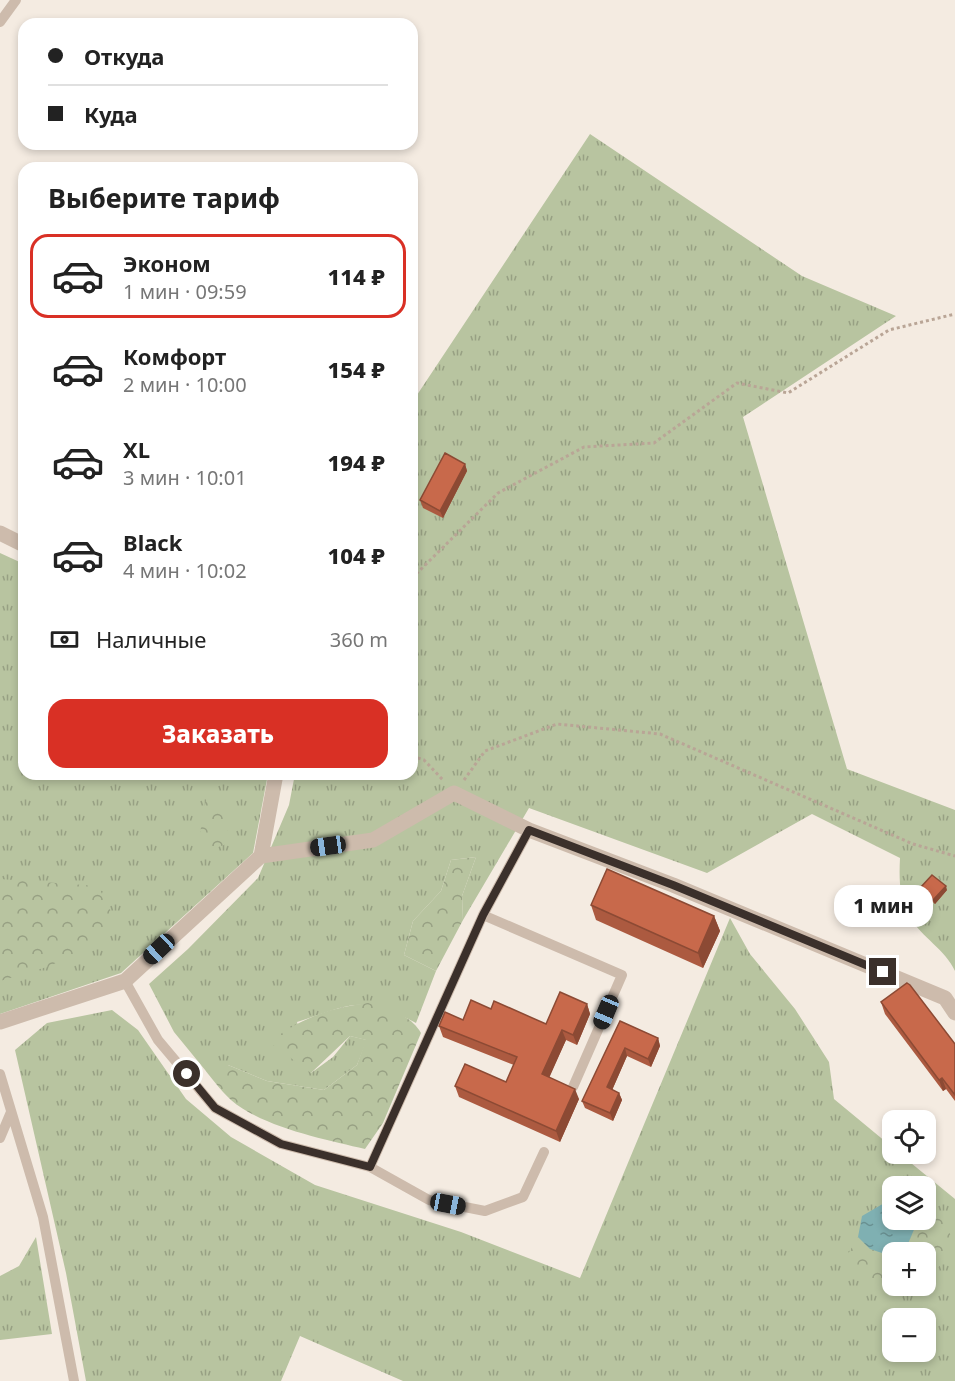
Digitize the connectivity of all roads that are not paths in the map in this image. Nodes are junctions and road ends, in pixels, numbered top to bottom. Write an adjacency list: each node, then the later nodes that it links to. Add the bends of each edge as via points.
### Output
1 (16, 0): 2 (lane)
2 (0, 22)
3 (0, 533): 4 (street)
4 (18, 542)
5 (275, 780): 7 (street)
6 (529, 830): 7 (street, via 454,793 373,840); 8 (lane); 10 (street, via 945,998)
7 (261, 856): 9 (street)
8 (483, 915): 13 (lane, via 622,975); 17 (lane)
9 (125, 981): 11 (street); 17 (lane, via 158,1040 215,1108 281,1144)
10 (955, 1013)
11 (0, 1022)
12 (0, 1074): 14 (lane)
13 (573, 1088)
14 (11, 1112): 15 (lane); 18 (lane, via 43,1217)
15 (0, 1138)
16 (544, 1152): 17 (lane, via 523,1197 484,1211 429,1200)
17 (370, 1167)
18 (74, 1381)

